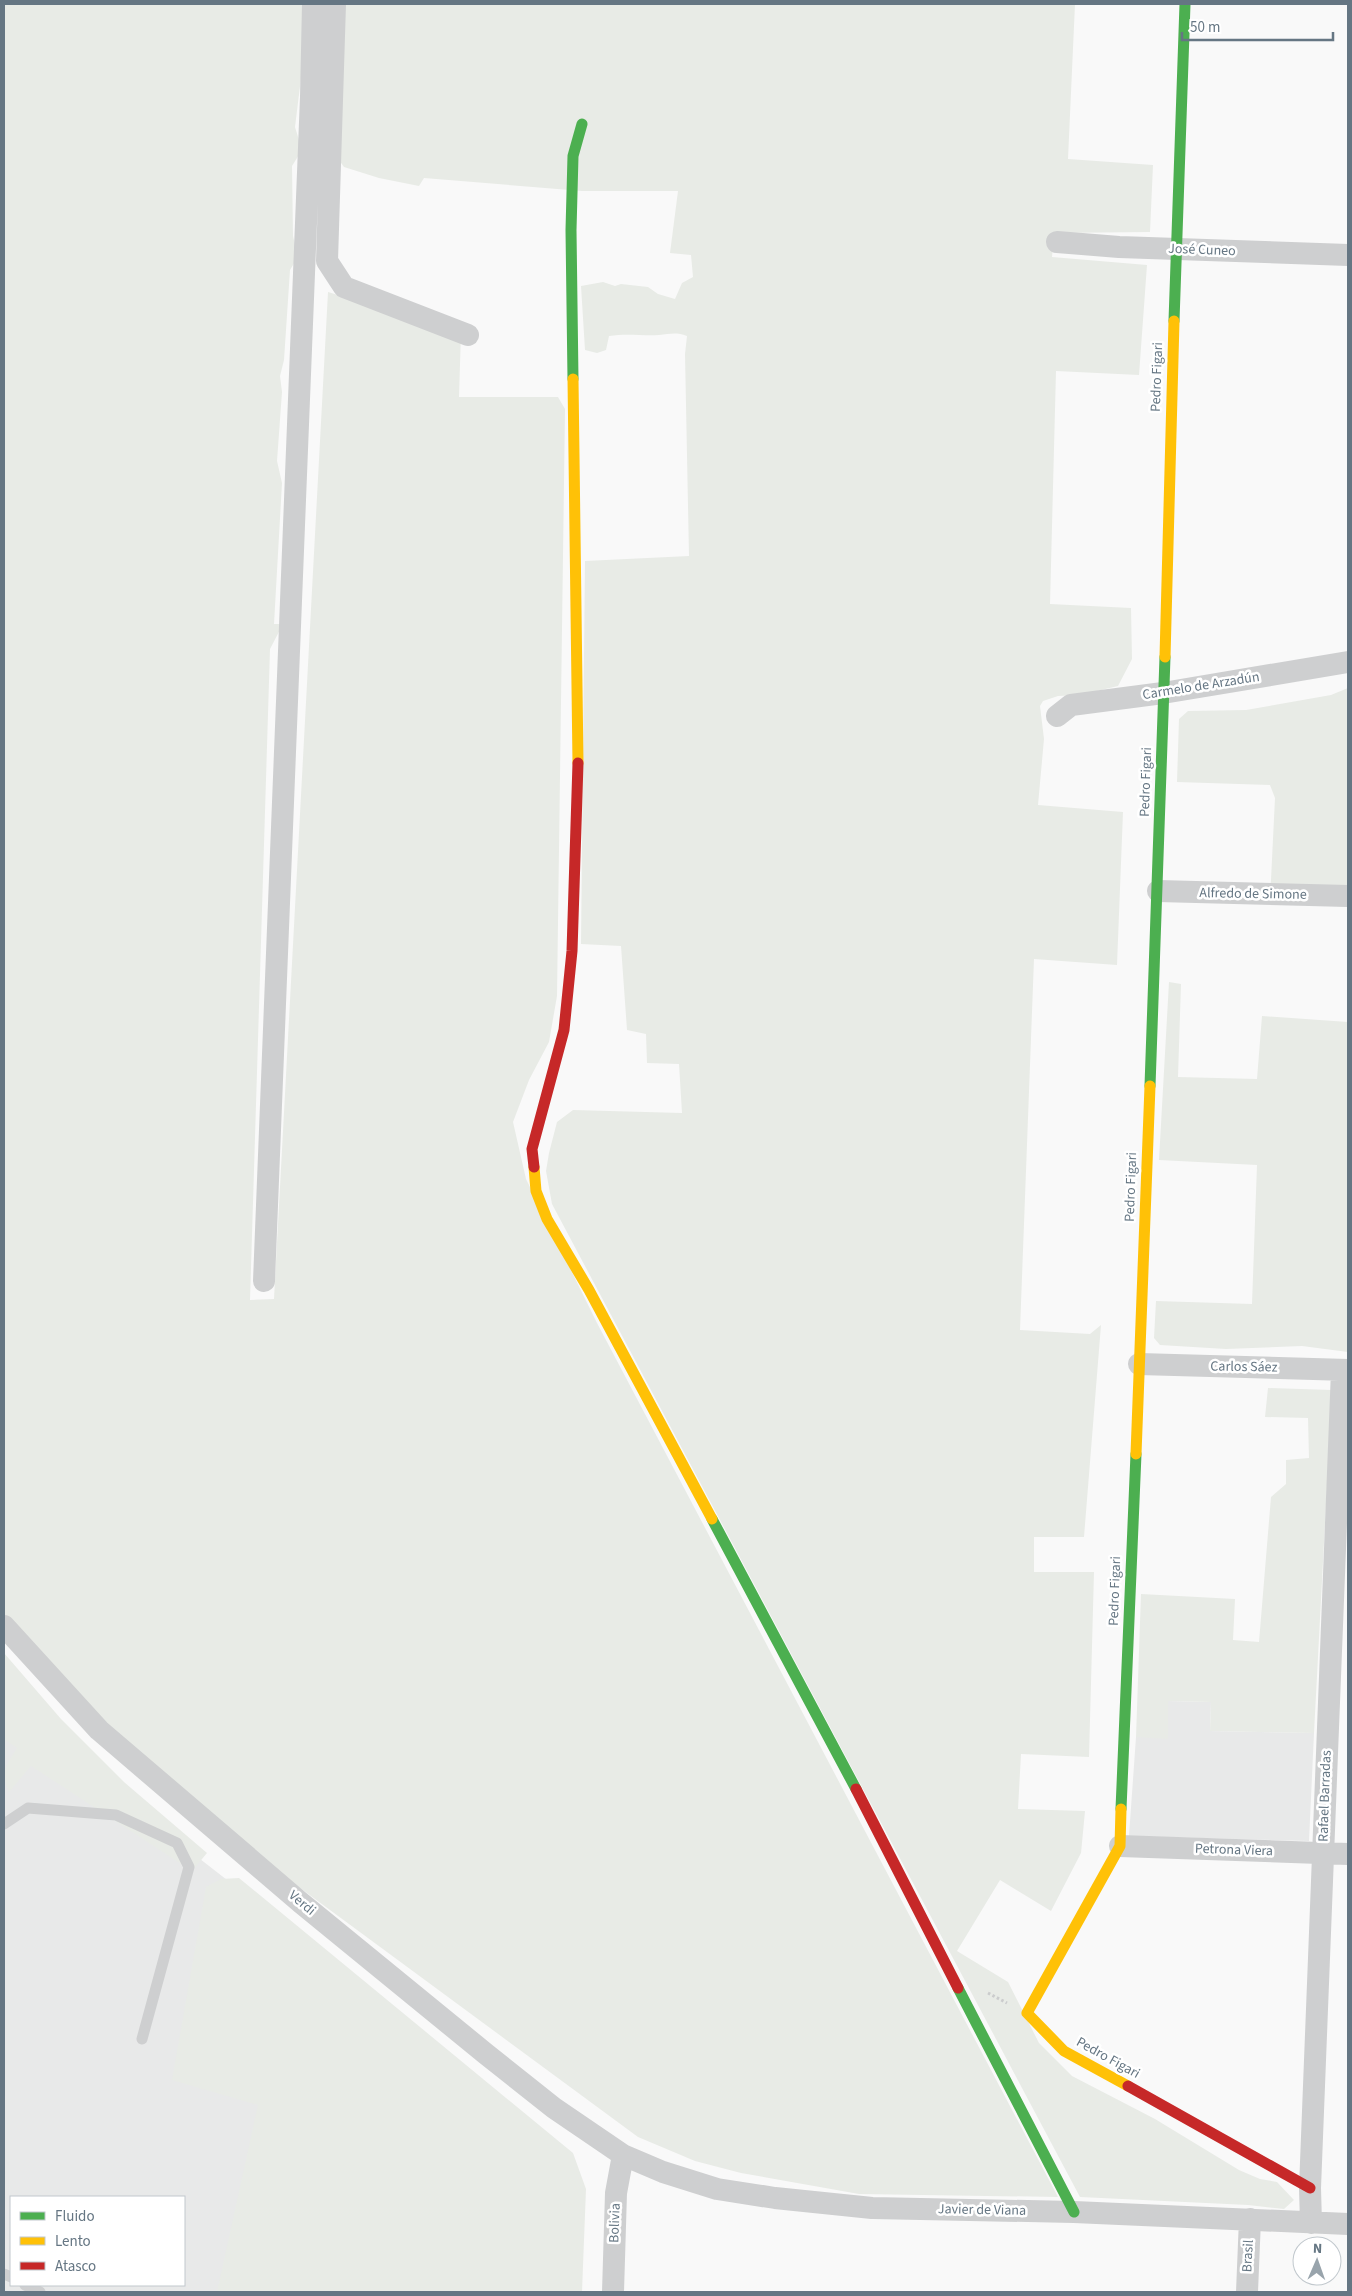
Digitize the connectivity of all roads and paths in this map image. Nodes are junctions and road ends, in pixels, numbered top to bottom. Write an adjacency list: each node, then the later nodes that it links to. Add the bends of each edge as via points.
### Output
1 (313, 4): 14 (street)
2 (335, 4): 8 (street, via 327,261 344,287)
3 (1185, 4): 6 (street, Pedro Figari)
4 (582, 124): 25 (street, via 574,156 571,230 578,785 572,952 564,1030 532,1149 536,1191 548,1219 835,1748)
5 (1057, 242): 6 (street, José Cuneo)
6 (1176, 249): 7 (street, José Cuneo); 10 (street, Pedro Figari)
7 (1348, 255)
8 (468, 335)
9 (1348, 662): 10 (street, Carmelo de Arzadún)
10 (1164, 693): 11 (street, Carmelo de Arzadún, via 1071,705); 12 (street, Pedro Figari)
11 (1057, 716)
12 (1158, 891): 13 (street, Alfredo de Simone); 15 (street, Pedro Figari)
13 (1348, 896)
14 (264, 1281)
15 (1139, 1364): 16 (street, Carlos Sáez); 19 (street, Pedro Figari)
16 (1345, 1370): 20 (street, Rafael Barradas)
17 (4, 1626): 23 (street, Verdi, via 99,1730 136,1762 486,2054 554,2108)
18 (4, 1824): 22 (lane, via 28,1808 116,1815 177,1843 188,1867)
19 (1120, 1846): 20 (street, Petrona Viera); 24 (street, Pedro Figari, via 1027,2013 1064,2051)
20 (1323, 1854): 21 (street, Petrona Viera); 24 (street, Rafael Barradas)
21 (1348, 1854)
22 (142, 2039)
23 (623, 2155): 25 (street, Javier de Viana, via 663,2172 718,2189 775,2198 872,2208); 31 (street, Bolivia, via 616,2193)
24 (1310, 2188): 27 (street, Rafael Barradas)
25 (1074, 2212): 26 (street, Javier de Viana)
26 (1250, 2219): 27 (street, Javier de Viana); 32 (street, Brasil)
27 (1311, 2223): 28 (street, Javier de Viana)
28 (1348, 2224)
29 (28, 2286): 30 (lane)
30 (40, 2292)
31 (613, 2292)
32 (1247, 2292)

